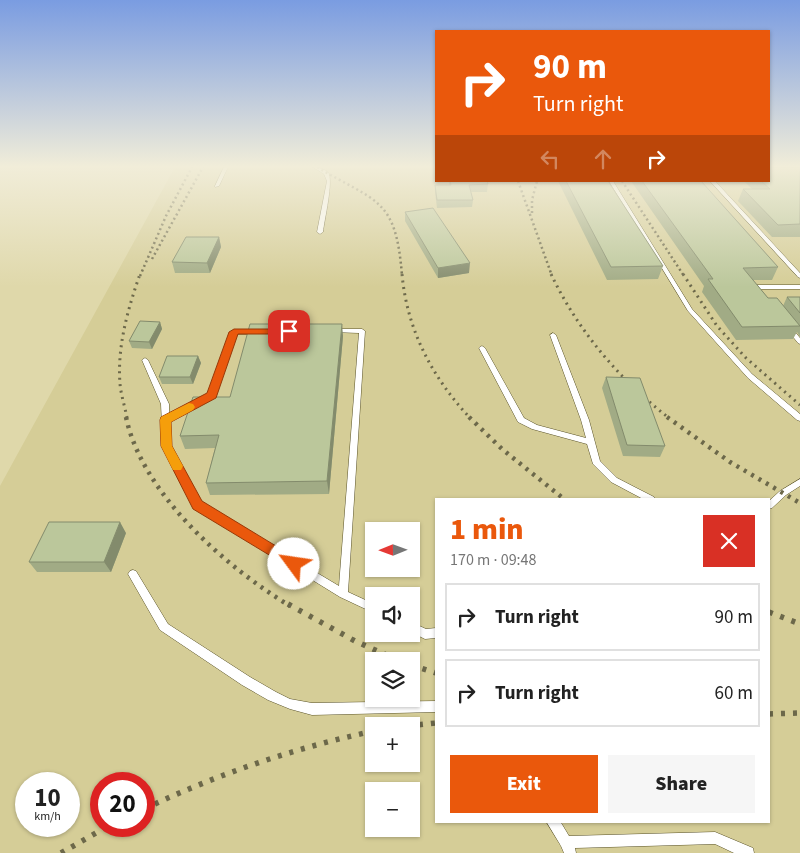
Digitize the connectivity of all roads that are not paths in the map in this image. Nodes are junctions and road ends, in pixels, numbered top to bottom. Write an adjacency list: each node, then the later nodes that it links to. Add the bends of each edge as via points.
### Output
1 (324, 207): 4 (lane)
2 (627, 207): 15 (lane, via 690,310 750,376)
3 (736, 207): 5 (lane)
4 (320, 232)
5 (800, 276)
6 (800, 286): 7 (lane, via 756,287)
7 (767, 301)
8 (783, 321): 12 (lane)
9 (322, 331): 22 (lane, via 362,331)
10 (264, 332): 16 (lane, via 234,332 212,395)
11 (553, 335): 17 (lane)
12 (800, 342)
13 (482, 348): 17 (lane, via 521,420)
14 (145, 360): 16 (lane, via 165,404)
15 (800, 418)
16 (165, 420): 22 (lane, via 166,446 197,505)
17 (591, 442): 19 (lane, via 596,462 614,480)
18 (800, 482): 20 (lane)
19 (649, 498)
20 (770, 505)
21 (134, 574): 26 (lane, via 164,628 272,696 297,706 330,710)
22 (343, 594): 23 (lane)
23 (365, 605)
24 (420, 632): 25 (lane)
25 (435, 633)
26 (435, 707)
27 (553, 823): 28 (lane)
28 (568, 848): 29 (lane, via 715,838)
29 (748, 853)

